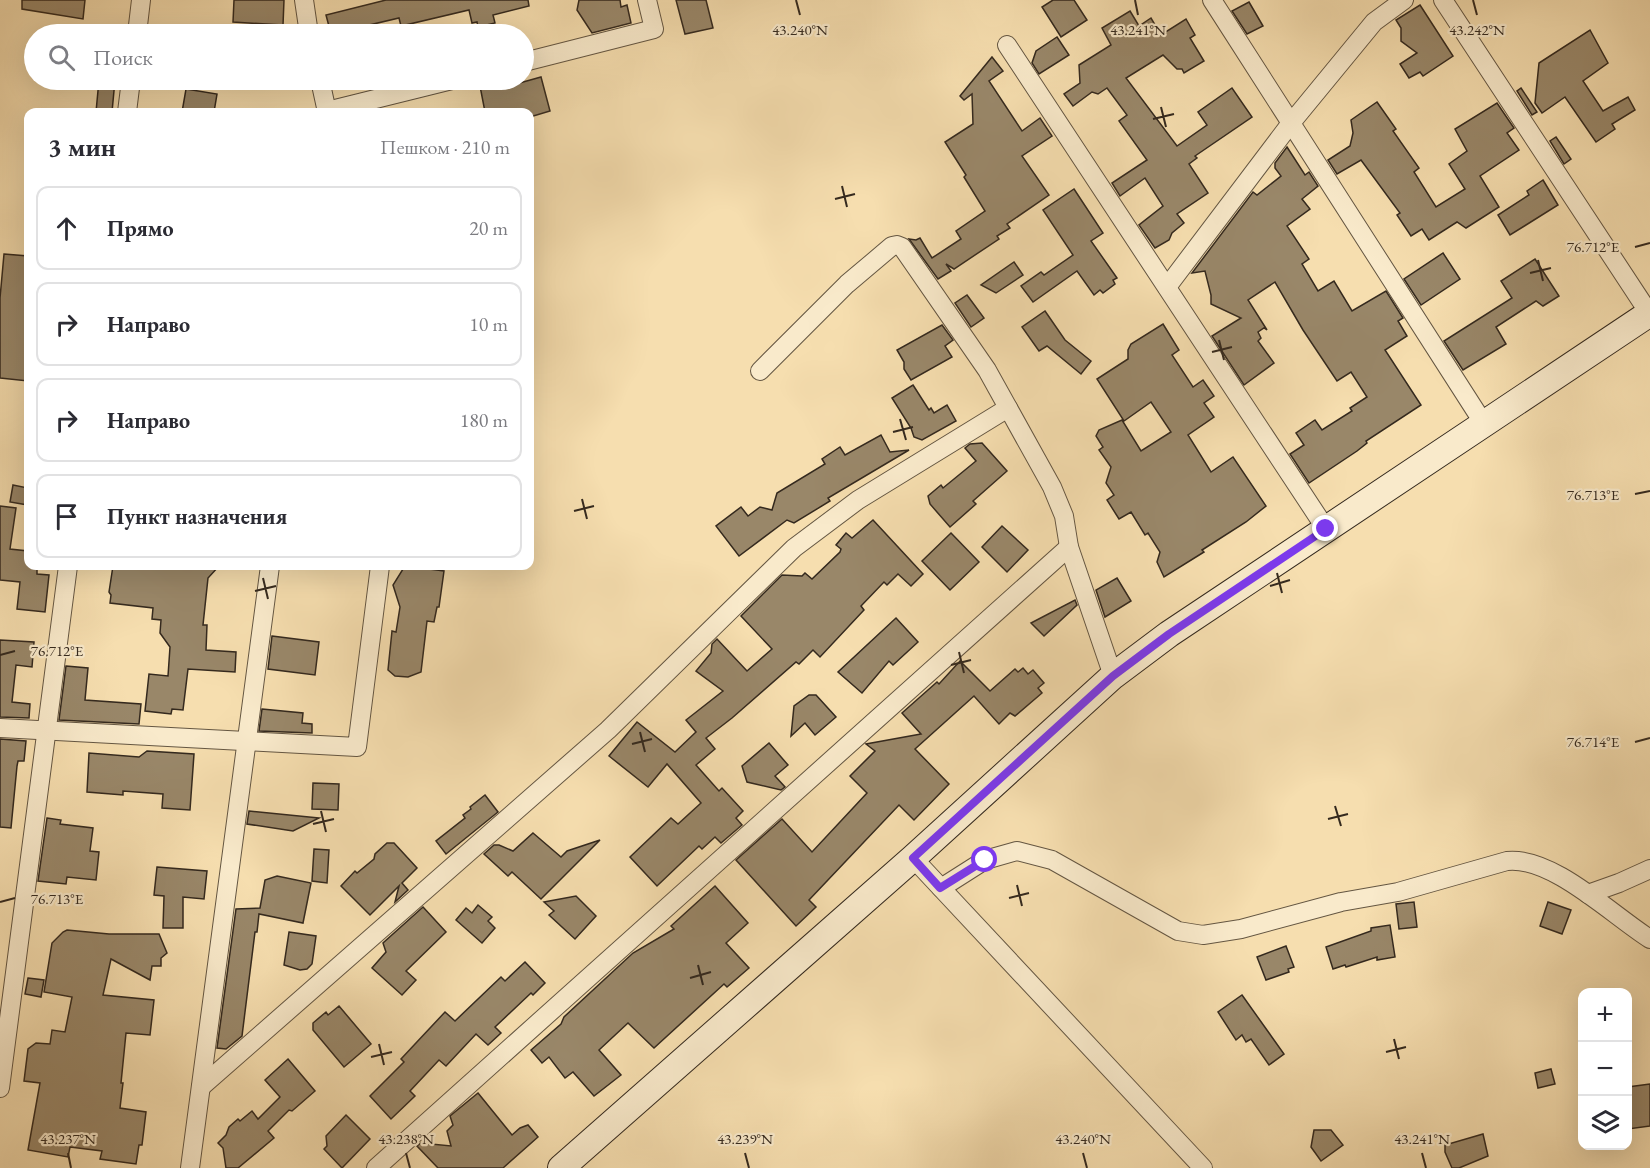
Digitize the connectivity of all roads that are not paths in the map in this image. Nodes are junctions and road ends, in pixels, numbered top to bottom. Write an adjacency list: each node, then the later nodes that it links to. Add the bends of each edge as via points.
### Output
1 (141, 0): 7 (street)
2 (304, 0): 8 (street)
3 (647, 0): 10 (street, via 654,29)
4 (1212, 0): 17 (street)
5 (1404, 0): 17 (street, via 1374,22)
6 (1443, 0): 19 (street)
7 (138, 24)
8 (308, 24)
9 (1008, 45): 18 (street)
10 (534, 59)
11 (130, 90): 14 (street)
12 (322, 90): 15 (street)
13 (413, 90): 16 (street)
14 (128, 108)
15 (326, 108)
16 (343, 108)
17 (1291, 123): 18 (street); 22 (street)
18 (1167, 287): 23 (street)
19 (1650, 313): 22 (main road)
20 (760, 371): 21 (street, via 847,285 897,244 987,370)
21 (1008, 408): 24 (street, via 1052,486 1064,516); 37 (street, via 858,500 794,548 608,730)
22 (1484, 424): 23 (main road)
23 (1326, 529): 28 (main road)
24 (1069, 547): 28 (street); 40 (street)
25 (67, 570): 30 (street)
26 (269, 570): 31 (street)
27 (379, 570): 31 (street, via 357,747)
28 (1113, 676): 32 (main road)
29 (0, 728): 30 (street)
30 (47, 730): 31 (street); 38 (street)
31 (248, 741): 37 (street)
32 (913, 858): 34 (street); 41 (main road)
33 (1650, 869): 35 (street)
34 (940, 888): 35 (street, via 985,860 1017,851 1052,860 1178,931 1203,935 1398,892 1507,861 1518,860 1546,869); 42 (street)
35 (1588, 894): 36 (street)
36 (1650, 939)
37 (201, 1087): 39 (street)
38 (0, 1088)
39 (190, 1168)
40 (376, 1168)
41 (561, 1168)
42 (1203, 1168)

